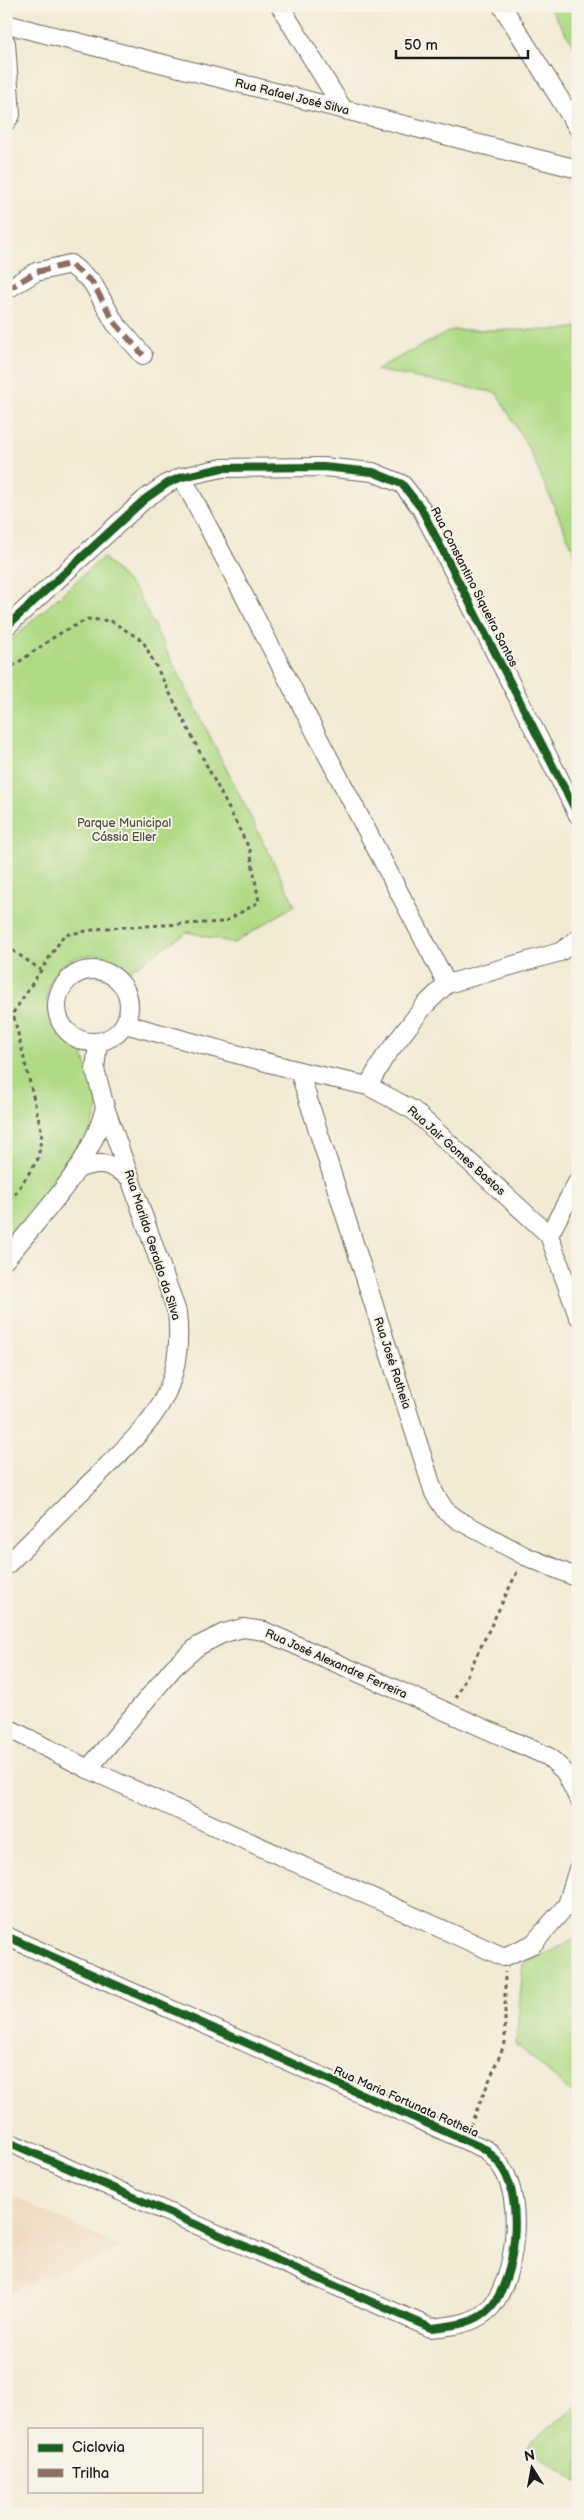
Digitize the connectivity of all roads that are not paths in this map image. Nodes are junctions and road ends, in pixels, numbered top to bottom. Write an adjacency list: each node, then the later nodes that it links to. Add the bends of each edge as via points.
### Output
1 (280, 6): 5 (street)
2 (502, 6): 7 (street)
3 (6, 24): 5 (street, Rua Rafael José Silva)
4 (6, 42): 6 (street, via 11,115)
5 (343, 109): 8 (street, Rua Rafael José Silva)
6 (6, 122)
7 (578, 128)
8 (578, 169)
9 (6, 290): 10 (street, via 36,272 70,264 92,282 115,322)
10 (143, 355)
11 (182, 477): 12 (street, Rua Constantino Siqueira Santos, via 145,499); 13 (street, Rua Constantino Siqueira Santos, via 222,468 323,467 373,472 402,484 421,508); 15 (street)
12 (6, 627)
13 (578, 814)
14 (578, 939): 15 (street, via 560,952)
15 (447, 984): 19 (street, via 425,1005 384,1058)
16 (125, 1024): 17 (street, via 114,1036); 17 (street, via 130,1010 128,995 121,982 109,973 87,971 67,981 59,994 57,1009 61,1023 70,1035 84,1042); 18 (street, Rua Jair Gomes Bastos)
17 (98, 1043): 20 (street, Rua Marildo Geraldo da Silva, via 95,1069)
18 (299, 1071): 19 (street, Rua Jair Gomes Bastos); 28 (street, Rua José Rotheia, via 434,1494 444,1510 458,1520 524,1556)
19 (368, 1086): 24 (street, Rua Jair Gomes Bastos, via 413,1110)
20 (105, 1107): 21 (street, via 100,1126); 22 (street, Rua Marildo Geraldo da Silva)
21 (77, 1169): 22 (street, via 96,1163 111,1165); 25 (street)
22 (130, 1178): 27 (street, Rua Marildo Geraldo da Silva, via 177,1312 180,1337 172,1380 150,1422)
23 (578, 1182): 24 (street)
24 (549, 1235): 26 (street, Rua Jair Gomes Bastos)
25 (6, 1259)
26 (578, 1316)
27 (6, 1566)
28 (578, 1578)
29 (6, 1728): 30 (street)
30 (88, 1769): 31 (street, Rua José Alexandre Ferreira, via 174,1667 198,1646 243,1628 264,1631 549,1757 566,1772); 32 (street, via 504,1957 533,1944 567,1905)
31 (578, 1798)
32 (578, 1869)
33 (6, 1936): 34 (street, Rua Maria Fortunata Rotheia, via 487,2150 503,2168 511,2188 515,2219 507,2278 491,2308 463,2325 431,2328)
34 (6, 2141)

